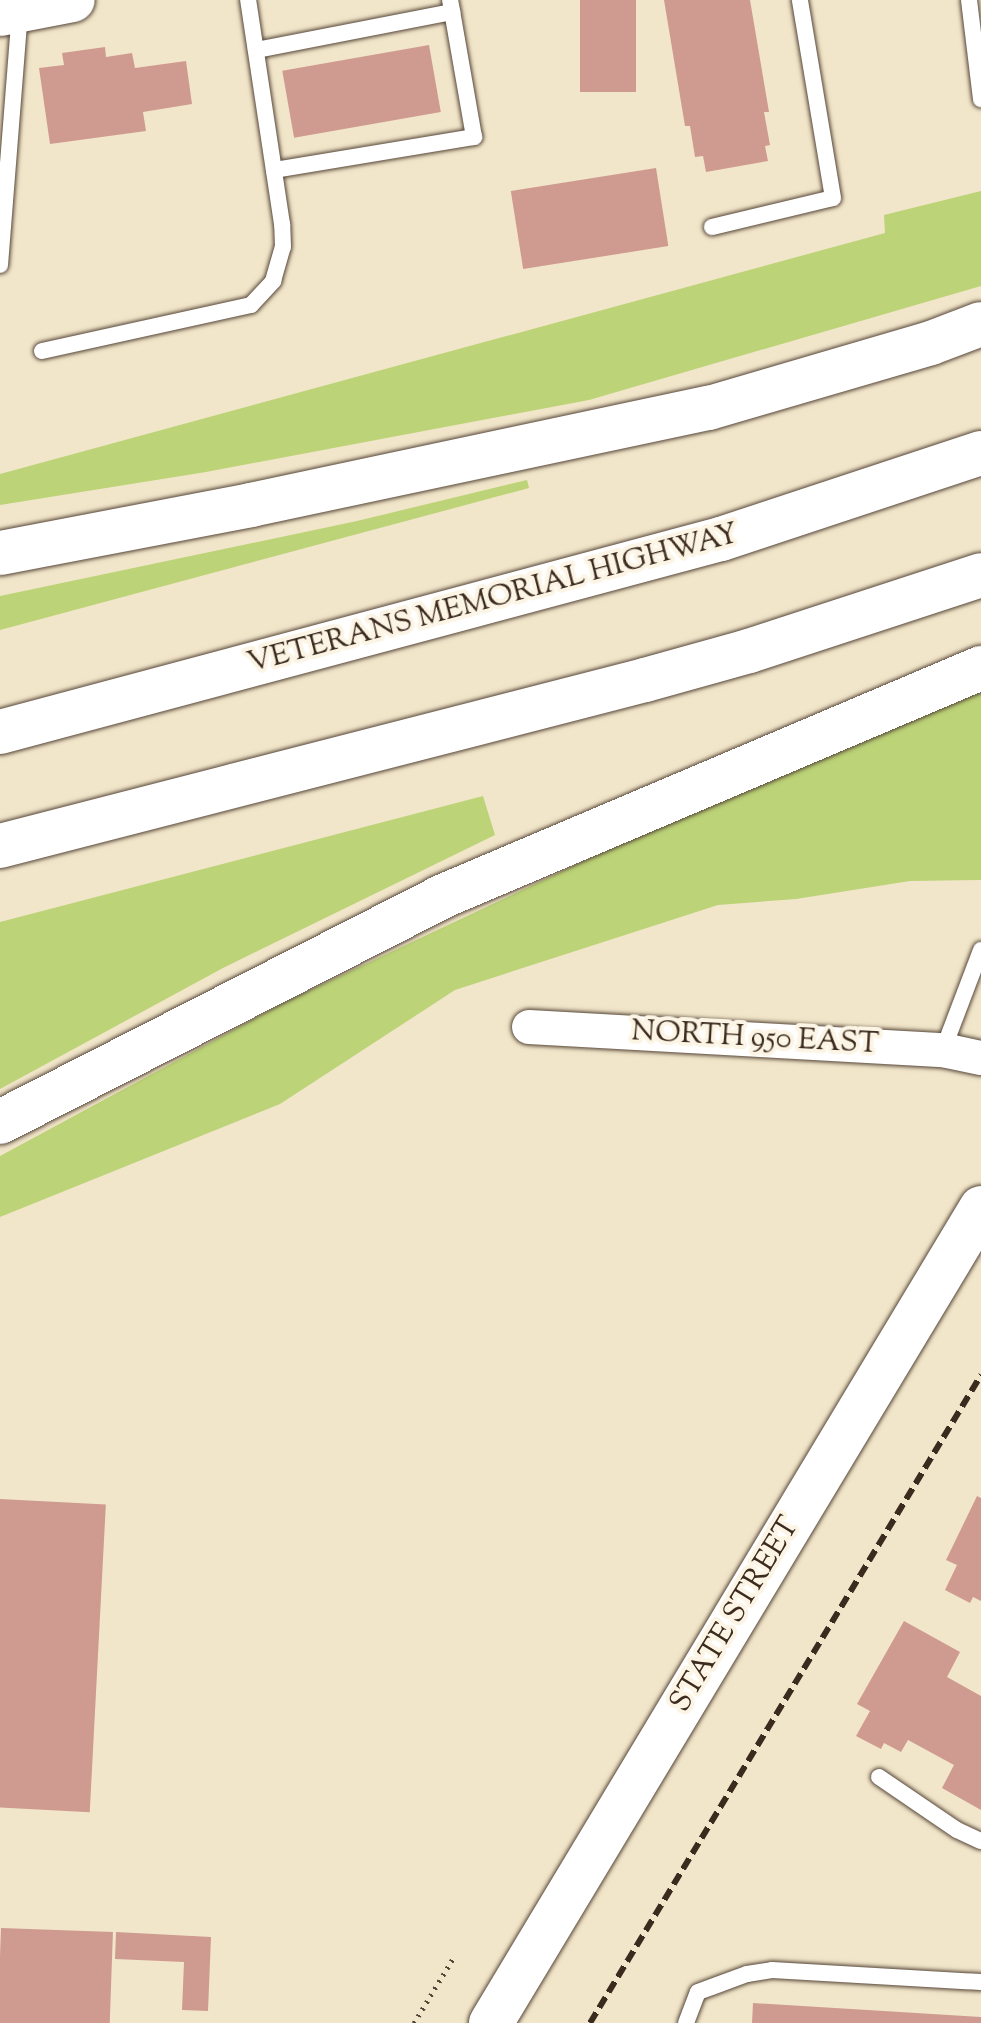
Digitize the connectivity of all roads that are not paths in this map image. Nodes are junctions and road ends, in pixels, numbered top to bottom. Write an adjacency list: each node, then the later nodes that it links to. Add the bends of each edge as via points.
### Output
1 (73, 0): 6 (main road)
2 (248, 0): 7 (lane)
3 (800, 0): 10 (lane, via 833,198)
4 (969, 0): 8 (lane)
5 (451, 6): 7 (lane); 9 (lane, via 474,137)
6 (10, 12): 11 (lane)
7 (256, 50): 9 (lane)
8 (981, 99)
9 (274, 170): 13 (lane, via 283,247 273,281 251,305)
10 (712, 227)
11 (0, 265)
12 (981, 324): 15 (main road, via 709,408)
13 (42, 351)
14 (981, 453): 18 (main road, VETERANS MEMORIAL HIGHWAY, via 721,539)
15 (0, 553)
16 (981, 575): 19 (main road, via 645,680)
17 (981, 668): 24 (main road, via 441,897)
18 (0, 732)
19 (0, 846)
20 (981, 950): 22 (lane)
21 (529, 1027): 22 (street, NORTH 950 EAST)
22 (943, 1050): 23 (street, NORTH 950 EAST)
23 (981, 1058)
24 (0, 1122)
25 (981, 1208): 29 (main road, STATE STREET)
26 (879, 1777): 27 (lane)
27 (981, 1841)
28 (981, 1982): 30 (lane, via 772,1970 698,1992)
29 (491, 2023)
30 (686, 2023)

